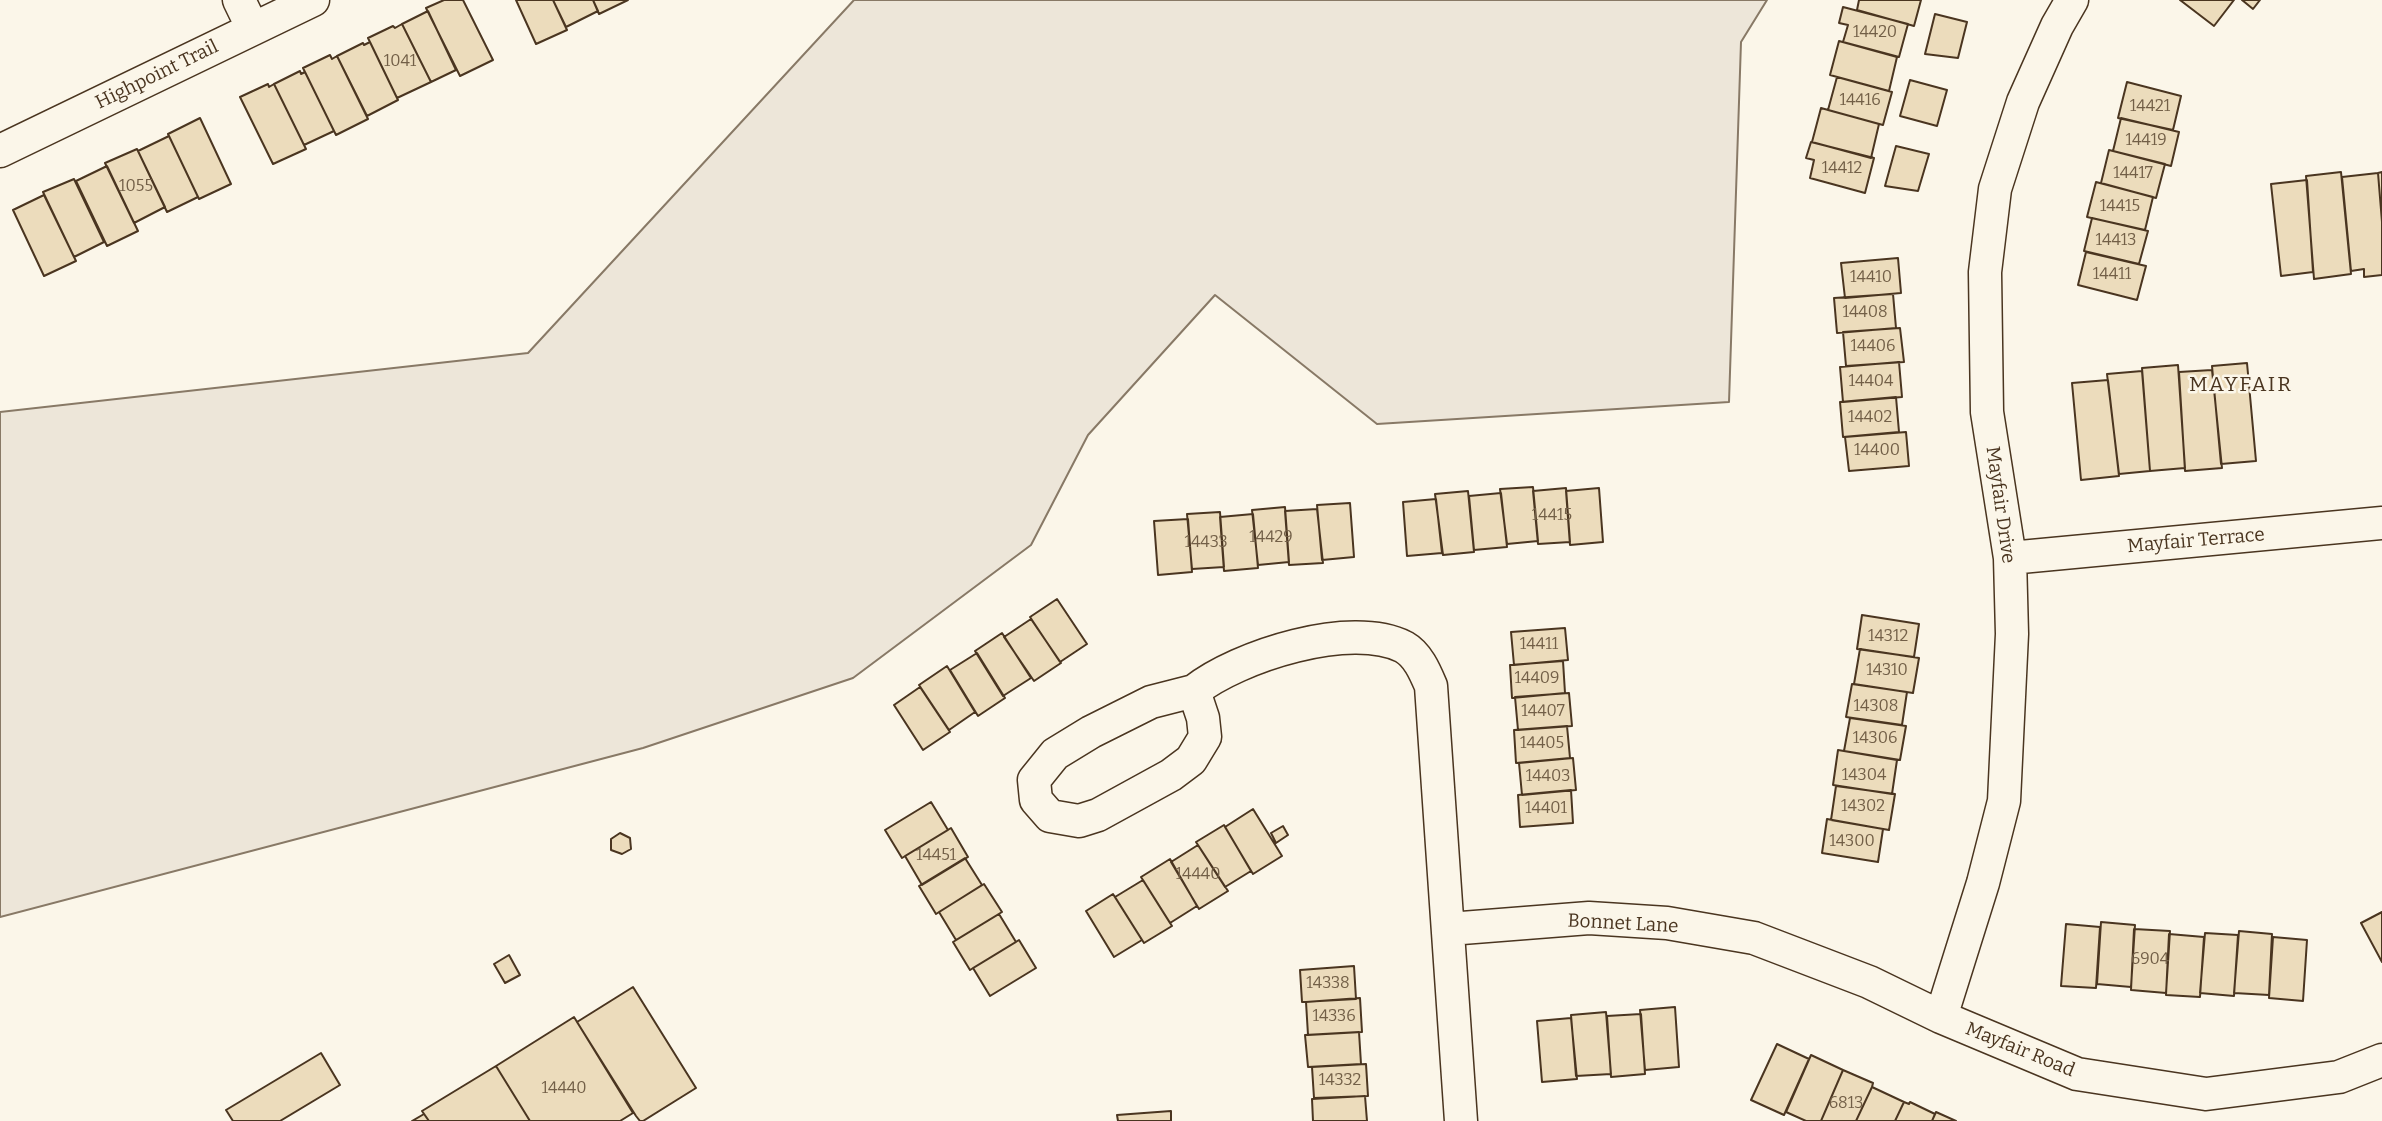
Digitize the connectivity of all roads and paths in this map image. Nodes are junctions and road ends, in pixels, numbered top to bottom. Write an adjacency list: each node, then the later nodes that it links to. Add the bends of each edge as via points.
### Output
1 (239, 0): 4 (street)
2 (313, 0): 4 (street, Highpoint Trail)
3 (2071, 0): 7 (street, Mayfair Drive, via 2019,114 1996,189 1985,272 1987,412)
4 (253, 29): 5 (street, Highpoint Trail)
5 (0, 150)
6 (2382, 523): 7 (street, Mayfair Terrace)
7 (2010, 558): 11 (street, Mayfair Drive, via 2012,634 2004,801)
8 (1194, 691): 8 (street, via 1205,737 1191,760 1171,775 1079,821 1050,816 1036,800 1034,779 1055,754 1132,710); 9 (street, via 1242,662 1274,650 1338,639 1377,639 1405,648 1422,664 1431,686)
9 (1449, 929): 10 (street, Bonnet Lane, via 1589,918 1667,923); 13 (street)
10 (1754, 938): 11 (street, Mayfair Road, via 1870,982)
11 (1941, 1017): 12 (street, Mayfair Road, via 2077,1074 2206,1094 2339,1077)
12 (2382, 1060)
13 (1461, 1121)

